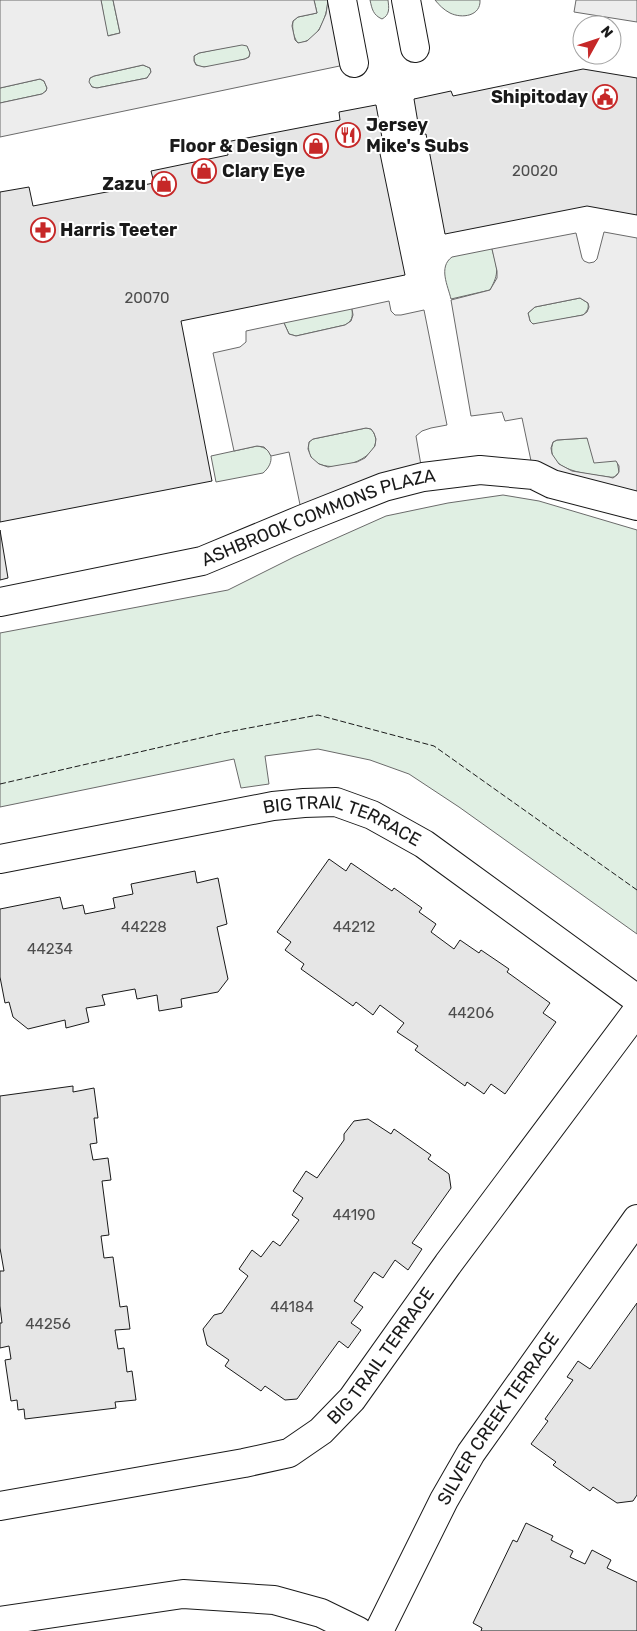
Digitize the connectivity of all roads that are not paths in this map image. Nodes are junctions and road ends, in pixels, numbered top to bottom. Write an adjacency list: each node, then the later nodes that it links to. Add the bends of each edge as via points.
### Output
1 (342, 0): 4 (street)
2 (406, 0): 3 (street)
3 (415, 48)
4 (354, 63)
5 (637, 506): 6 (street, ASHBROOK COMMONS PLAZA, via 552,484 534,475 480,470 423,477 384,487 202,561)
6 (0, 602)
7 (0, 859): 8 (street, BIG TRAIL TERRACE, via 273,806 336,802 372,815 424,844)
8 (637, 999)
9 (637, 1011): 11 (street, BIG TRAIL TERRACE, via 448,1264 352,1399 322,1432 289,1454)
10 (637, 1219): 14 (street, SILVER CREEK TERRACE, via 472,1453 444,1500)
11 (0, 1506)
12 (0, 1621): 13 (street, via 183,1594 274,1600 321,1613)
13 (358, 1631)
14 (379, 1631)

